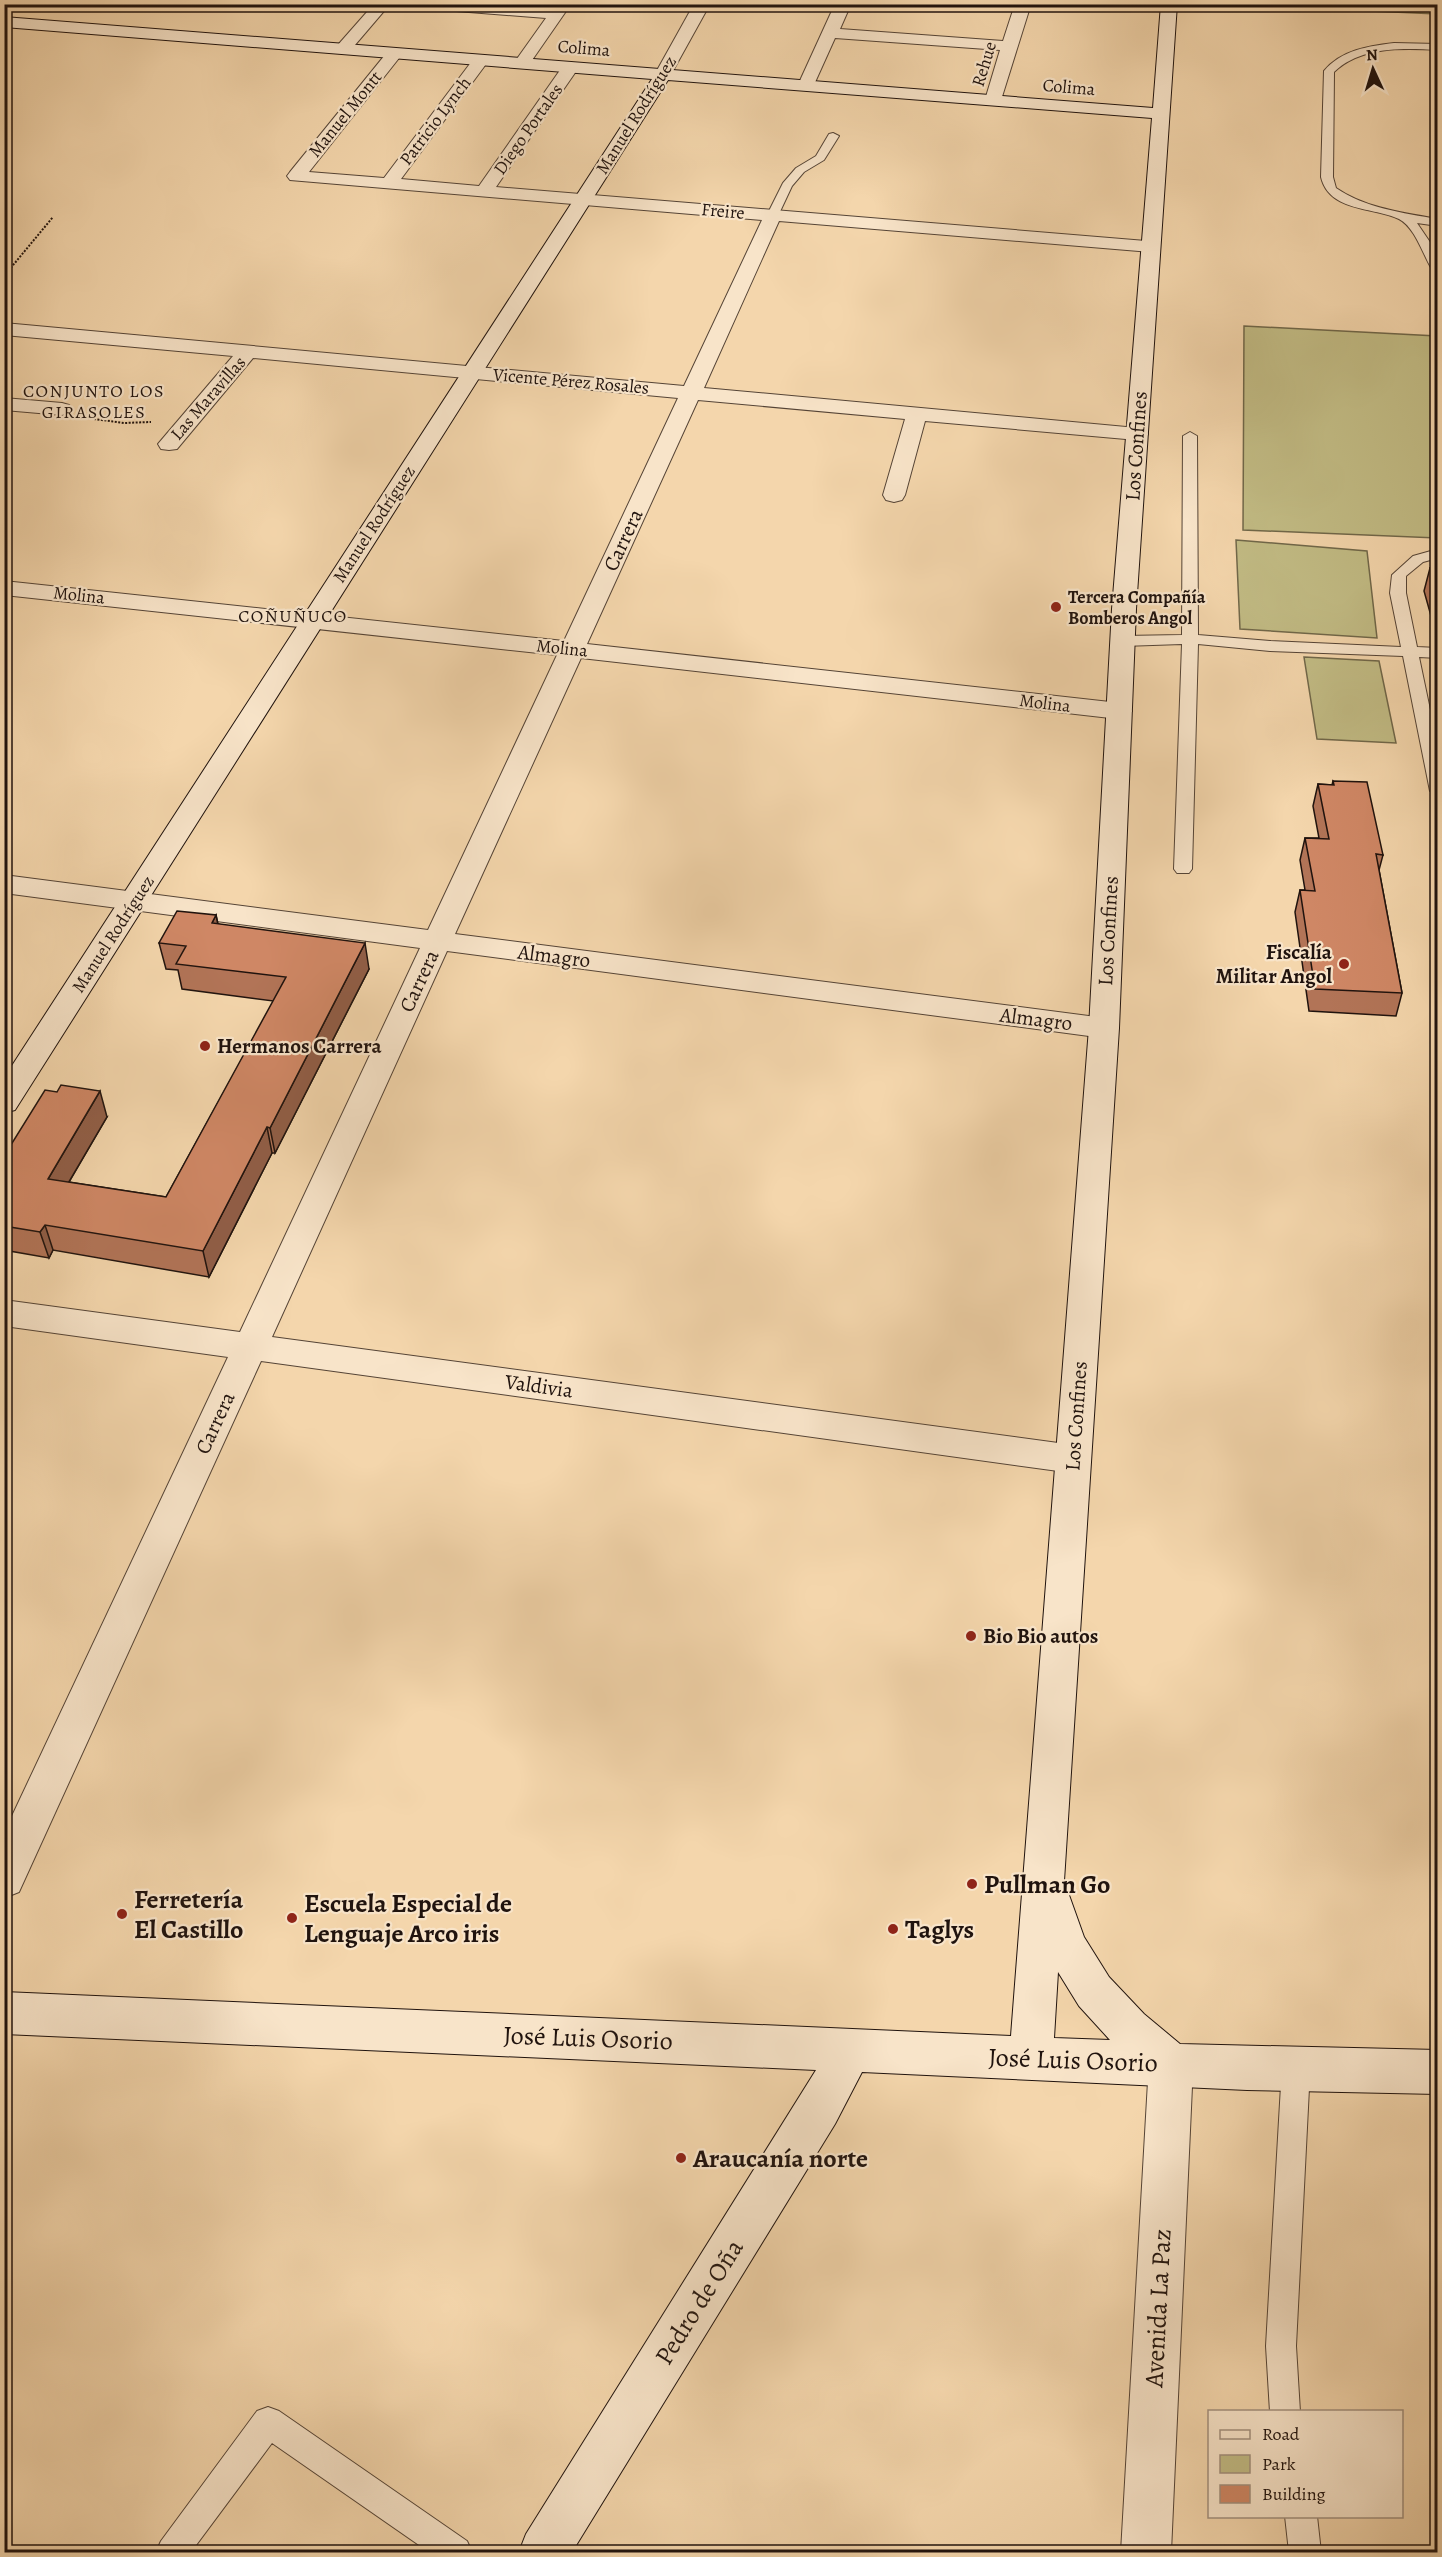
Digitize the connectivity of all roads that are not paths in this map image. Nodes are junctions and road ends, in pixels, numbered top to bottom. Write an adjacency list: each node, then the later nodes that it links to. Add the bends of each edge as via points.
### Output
1 (383, 4): 13 (street)
2 (431, 4): 6 (street)
3 (702, 4): 18 (street, Manuel Rodríguez)
4 (1023, 4): 11 (street, Rehue, via 1009,29)
5 (1169, 4): 21 (street, Los Confines)
6 (561, 9): 16 (street)
7 (840, 11): 9 (street); 10 (street)
8 (4, 22): 13 (street, Colima)
9 (896, 22)
10 (830, 33): 11 (street); 19 (street)
11 (1010, 46): 20 (street, Rehue)
12 (1437, 47): 28 (lane, via 1356,52 1336,61 1329,71 1330,189 1346,200)
13 (343, 49): 14 (street, Colima)
14 (395, 53): 15 (street, Colima); 23 (street, Manuel Montt)
15 (481, 60): 16 (street, Colima); 24 (street, Patricio Lynch)
16 (522, 63): 17 (street, Colima)
17 (571, 67): 18 (street, Colima); 25 (street, Diego Portales)
18 (663, 74): 19 (street, Colima); 26 (street, Manuel Rodríguez)
19 (806, 85): 20 (street, Colima)
20 (993, 100): 21 (street, Colima)
21 (1160, 114): 30 (street, Los Confines)
22 (833, 136): 27 (lane, via 820,158 800,170 787,185)
23 (296, 176): 24 (street, Freire)
24 (389, 183): 25 (street, Freire)
25 (484, 191): 26 (street, Freire)
26 (582, 199): 27 (street, Freire); 34 (street, Manuel Rodríguez)
27 (773, 215): 30 (street, Freire); 35 (street, Carrera)
28 (1404, 217): 29 (lane); 31 (lane, via 1419,229)
29 (1437, 222)
30 (1151, 246): 39 (street, Los Confines)
31 (1437, 271)
32 (4, 329): 33 (street, Vicente Pérez Rosales)
33 (248, 351): 34 (street, Vicente Pérez Rosales); 41 (street, Las Maravillas)
34 (472, 372): 35 (street, Vicente Pérez Rosales); 45 (street, Manuel Rodríguez)
35 (691, 392): 38 (street, Vicente Pérez Rosales); 48 (street, Carrera)
36 (4, 404): 37 (street)
37 (62, 409)
38 (917, 413): 39 (street, Vicente Pérez Rosales); 42 (street)
39 (1137, 434): 47 (street, Los Confines)
40 (1190, 436): 46 (lane)
41 (169, 444)
42 (894, 495)
43 (1437, 553): 49 (lane, via 1418,559 1399,575 1398,593)
44 (4, 588): 45 (street, Molina)
45 (313, 620): 48 (street, Molina); 55 (street, Manuel Rodríguez)
46 (1190, 639): 47 (lane); 49 (lane); 53 (lane)
47 (1123, 641): 51 (street, Los Confines)
48 (572, 649): 51 (street, Molina); 56 (street, Carrera)
49 (1408, 652): 50 (lane); 52 (lane)
50 (1437, 653)
51 (1119, 711): 57 (street, Los Confines)
52 (1437, 791)
53 (1183, 869)
54 (4, 884): 55 (street, Almagro)
55 (133, 901): 56 (street, Almagro); 58 (street, Manuel Rodríguez)
56 (438, 941): 57 (street, Almagro); 60 (street, Carrera)
57 (1104, 1028): 61 (street, Los Confines)
58 (4, 1103)
59 (4, 1313): 60 (street, Valdivia)
60 (251, 1347): 61 (street, Valdivia); 63 (street, Carrera)
61 (1073, 1460): 62 (street, Los Confines)
62 (1045, 1858): 66 (street, Los Confines); 67 (street, Los Confines, via 1055,1916 1079,1972 1119,2023)
63 (4, 1879)
64 (4, 2013): 65 (street, José Luis Osorio)
65 (851, 2050): 66 (street, José Luis Osorio); 74 (street, Pedro de Oña)
66 (1030, 2058): 67 (street, José Luis Osorio)
67 (1171, 2064): 68 (street, José Luis Osorio); 75 (street, Avenida La Paz)
68 (1296, 2068): 69 (street, José Luis Osorio); 70 (lane, via 1281,2346)
69 (1437, 2072)
70 (1286, 2410)
71 (1301, 2518): 76 (lane)
72 (172, 2553): 73 (lane, via 268,2422)
73 (456, 2553)
74 (544, 2553)
75 (1146, 2553)
76 (1305, 2553)

